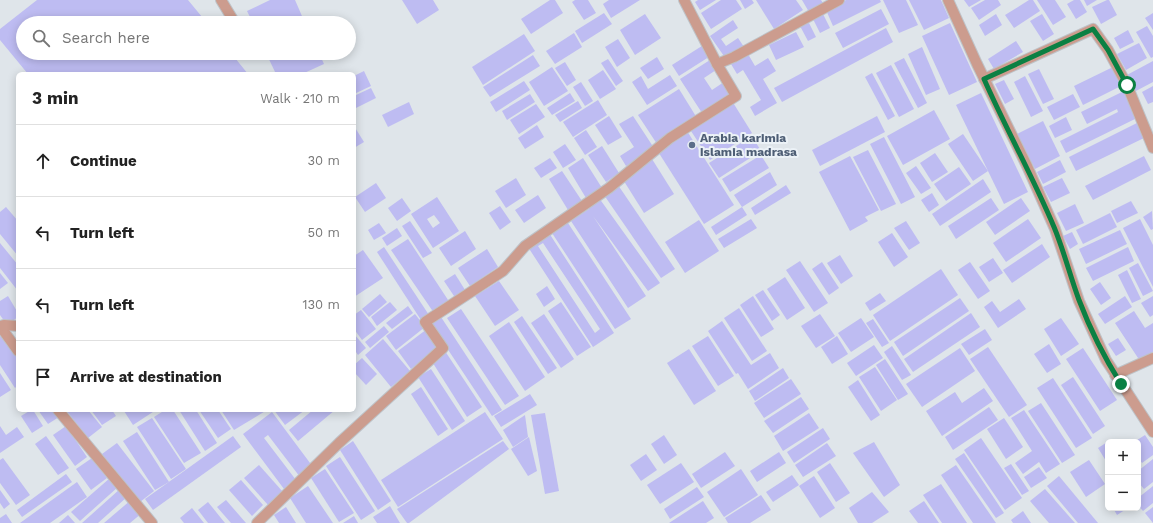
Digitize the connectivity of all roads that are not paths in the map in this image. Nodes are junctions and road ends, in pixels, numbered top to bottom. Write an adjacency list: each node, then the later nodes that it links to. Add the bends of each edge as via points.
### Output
1 (221, 0): 5 (street)
2 (684, 0): 6 (street)
3 (839, 0): 6 (street)
4 (948, 0): 7 (street)
5 (231, 16)
6 (717, 64): 17 (street, via 736,96 670,138 609,188 525,246 503,271 425,322 443,348 339,443)
7 (984, 79): 8 (street, via 1093,29 1127,85); 13 (street, via 1055,229 1079,300)
8 (1153, 148)
9 (1, 326): 10 (street); 11 (street)
10 (16, 326)
11 (16, 348)
12 (1153, 358): 13 (street)
13 (1115, 375): 15 (street)
14 (60, 412): 16 (street)
15 (1153, 432)
16 (152, 523)
17 (257, 523)

